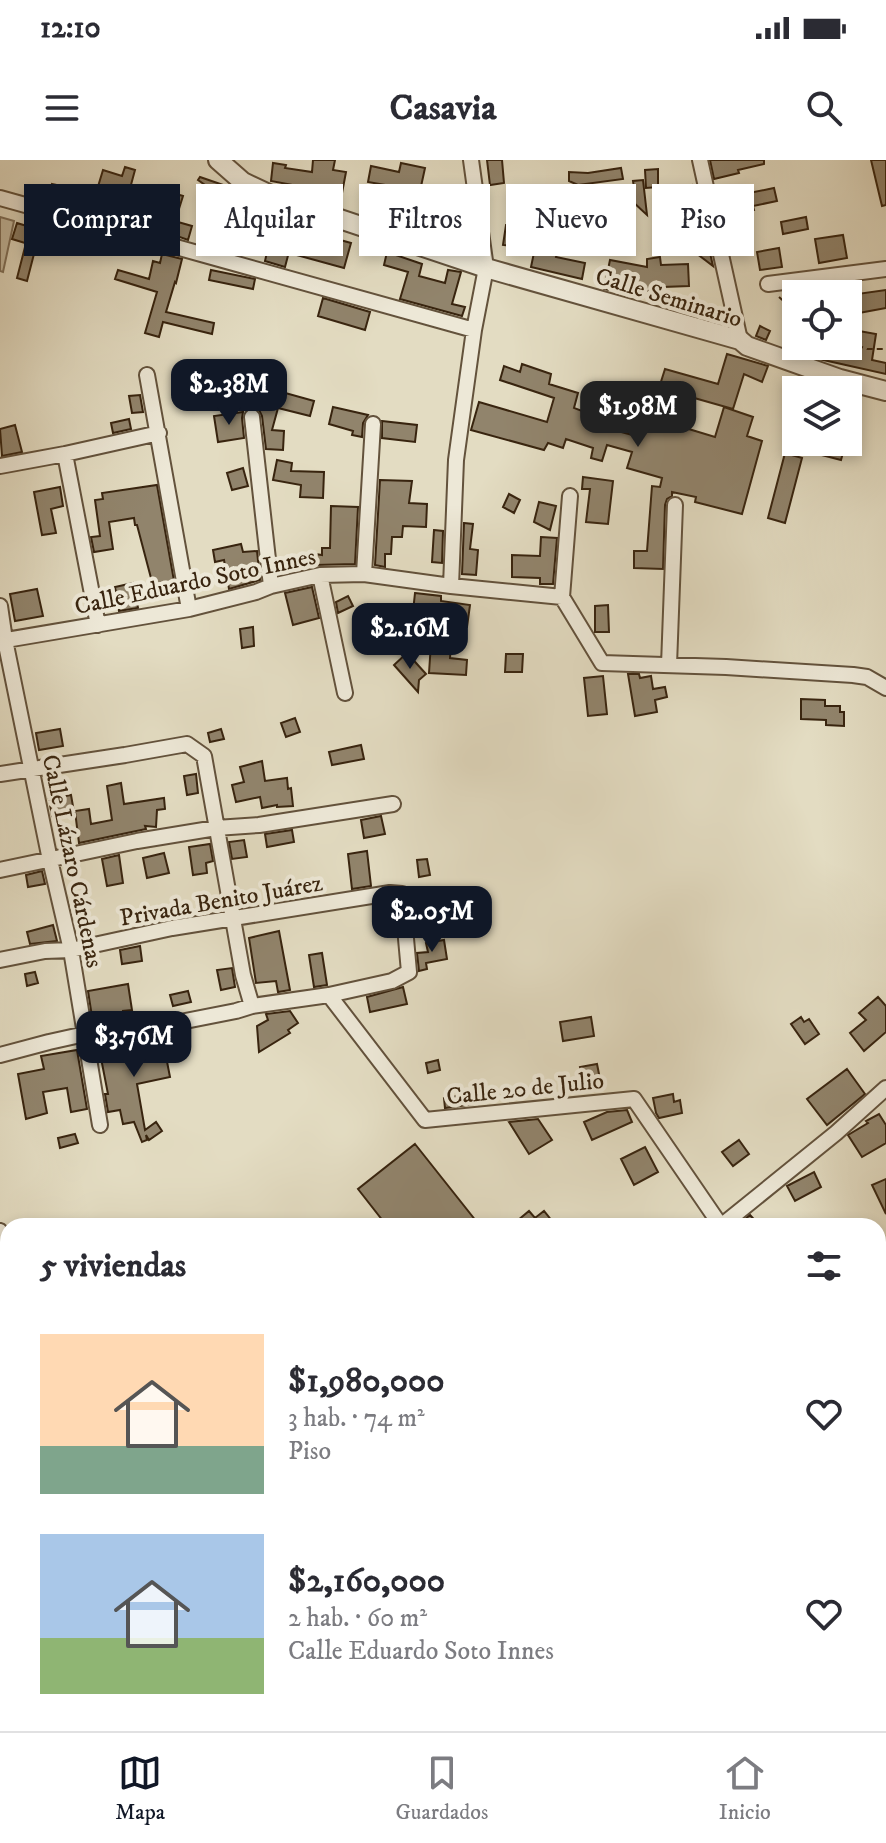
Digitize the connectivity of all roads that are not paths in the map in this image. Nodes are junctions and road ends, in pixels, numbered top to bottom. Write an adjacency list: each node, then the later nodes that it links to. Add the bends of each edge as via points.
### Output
1 (218, 160): 5 (street, Calle Seminario, via 243,182 277,198)
2 (471, 160): 5 (street)
3 (700, 160): 9 (street)
4 (0, 198): 8 (street)
5 (486, 268): 8 (street); 9 (street, Calle Seminario)
6 (886, 269): 7 (street)
7 (768, 284)
8 (474, 330): 22 (street, via 456,460)
9 (740, 340): 11 (street, Calle Seminario)
10 (147, 375): 14 (street)
11 (886, 391)
12 (252, 417): 21 (street)
13 (373, 424): 19 (street)
14 (159, 433): 15 (street); 25 (street)
15 (65, 454): 16 (street); 26 (street)
16 (0, 466)
17 (570, 496): 23 (street)
18 (675, 505): 28 (street)
19 (364, 574): 20 (street, Calle Eduardo Soto Innes); 22 (street, Calle Eduardo Soto Innes)
20 (320, 575): 21 (street, Calle Eduardo Soto Innes); 30 (street)
21 (271, 586): 25 (street, Calle Eduardo Soto Innes)
22 (451, 586): 23 (street, Calle Eduardo Soto Innes)
23 (562, 597): 28 (street, via 602,663)
24 (0, 606): 27 (street, Calle Lázaro Cárdenas)
25 (189, 609): 26 (street, Calle Eduardo Soto Innes)
26 (98, 625): 27 (street, Calle Eduardo Soto Innes)
27 (3, 640): 31 (street, Calle Lázaro Cárdenas)
28 (669, 665): 29 (street, via 853,675)
29 (886, 688)
30 (345, 693)
31 (32, 769): 32 (street); 34 (street, via 187,744 204,756); 35 (street, Calle Lázaro Cárdenas)
32 (0, 774)
33 (393, 804): 34 (street)
34 (216, 828): 35 (street); 37 (street)
35 (50, 860): 36 (street); 38 (street, Calle Lázaro Cárdenas)
36 (0, 870)
37 (233, 920): 38 (street, Privada Benito Juárez); 40 (street, Privada Benito Juárez, via 402,894 409,972); 41 (street)
38 (71, 950): 39 (street, Privada Benito Juárez); 42 (street, Calle Lázaro Cárdenas)
39 (0, 960)
40 (329, 995): 41 (street); 46 (street, Calle 20 de Julio, via 425,1120 634,1099)
41 (252, 1006): 42 (street, via 160,1026)
42 (85, 1034): 43 (street); 45 (street, Calle Lázaro Cárdenas)
43 (0, 1055)
44 (886, 1088): 47 (street)
45 (100, 1125)
46 (716, 1218)
47 (731, 1218)

